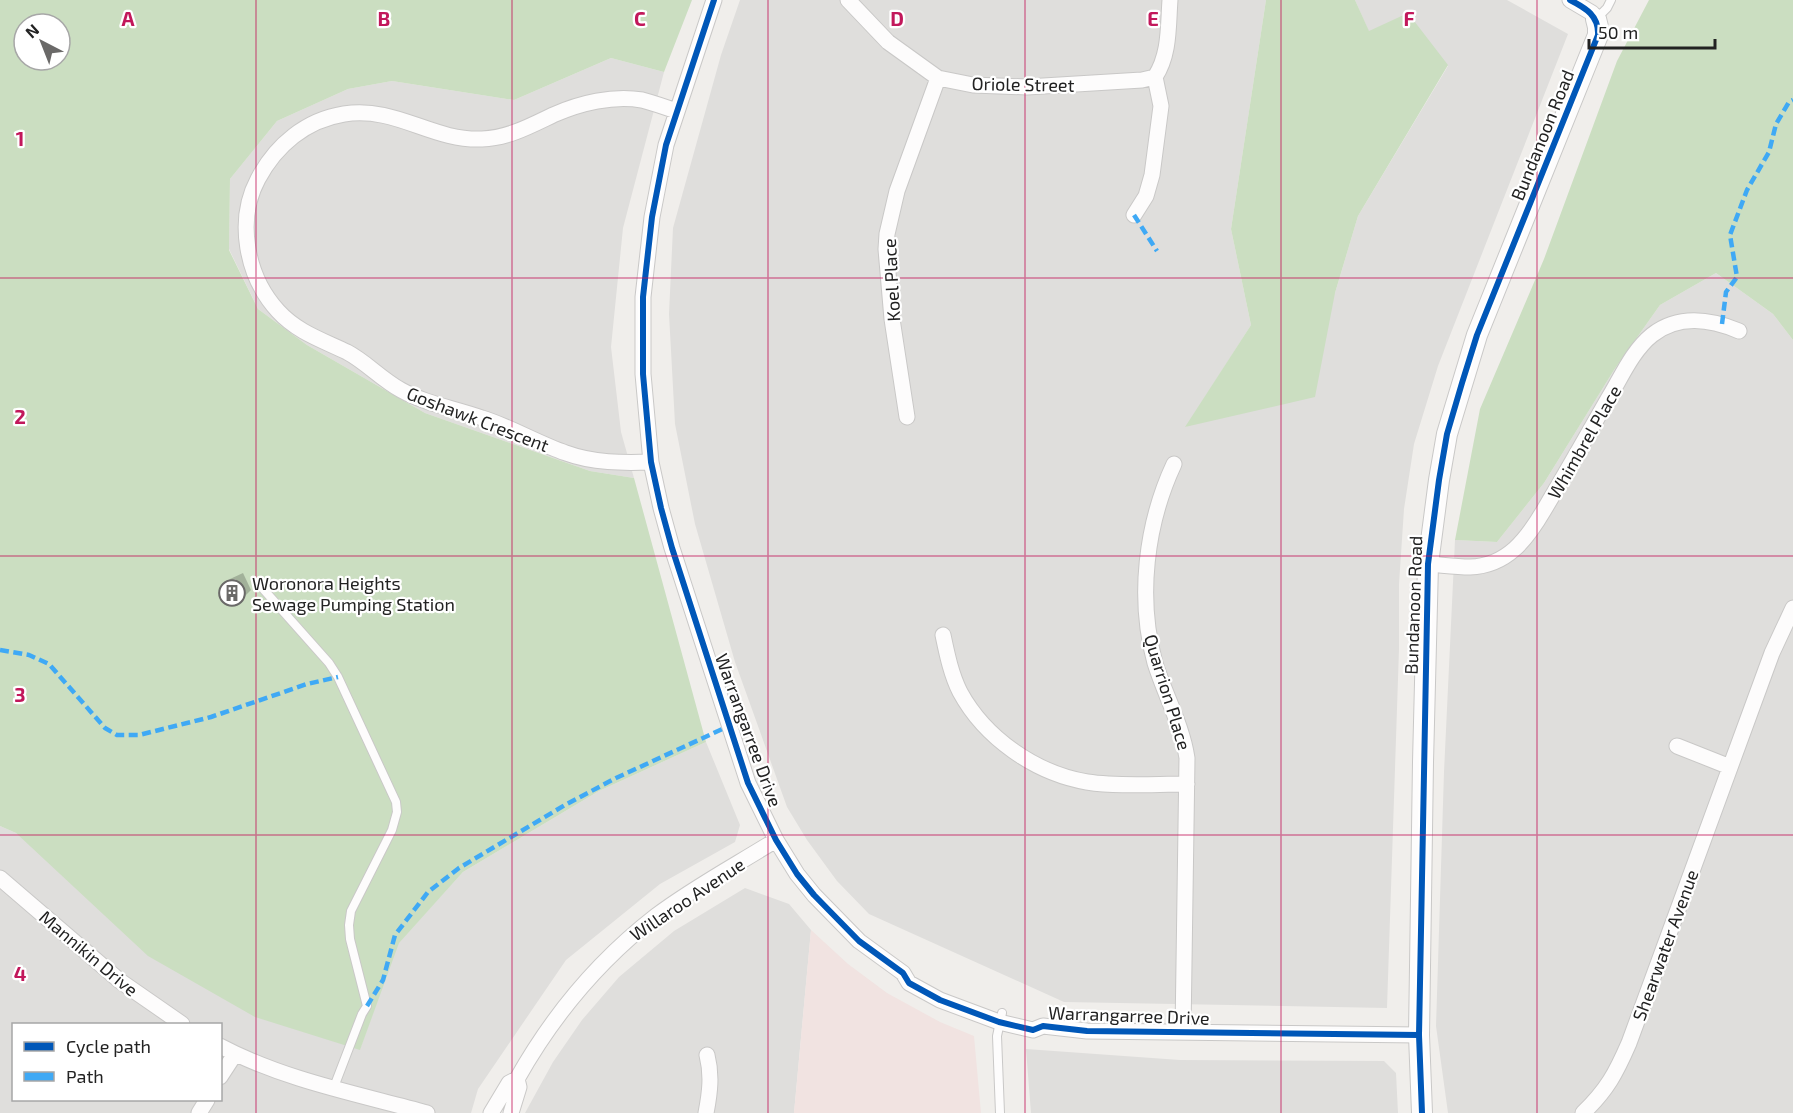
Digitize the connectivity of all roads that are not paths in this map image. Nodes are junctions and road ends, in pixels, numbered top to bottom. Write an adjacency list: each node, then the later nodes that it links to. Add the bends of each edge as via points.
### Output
1 (714, 0): 9 (street, Warrangarree Drive)
2 (848, 0): 8 (street, Oriole Street, via 888,42)
3 (1170, 0): 7 (street, via 1166,53)
4 (1570, 0): 6 (street)
5 (1611, 0): 6 (lane)
6 (1596, 19): 15 (street, Bundanoon Road, via 1598,35 1481,325 1462,383 1438,480)
7 (1155, 77): 8 (street, Oriole Street, via 1027,87 973,85); 10 (street, via 1161,106 1152,175)
8 (938, 78): 12 (street, Koel Place, via 897,190 887,234 892,319)
9 (676, 111): 13 (street, Warrangarree Drive, via 652,217 643,297 643,374); 13 (street, Goshawk Crescent, via 642,100 601,100 567,109 514,134 481,139 443,135 382,114 342,114 302,129 286,142 253,188 246,221 253,268 278,311 292,324 357,358 400,390 429,403 484,418 566,454 621,463)
10 (1134, 215)
11 (1739, 331): 15 (street, Whimbrel Place, via 1714,322 1692,320 1653,335 1632,359 1520,546 1488,564)
12 (907, 417)
13 (651, 462): 22 (street, Warrangarree Drive, via 672,548 735,746)
14 (1173, 465): 21 (street, Quarrion Place, via 1156,512 1146,570 1146,600 1155,661 1184,740)
15 (1428, 564): 27 (street, Bundanoon Road)
16 (257, 582): 33 (lane, via 338,677 396,802 392,830 351,911 350,939 367,1006)
17 (1793, 609): 20 (street, Shearwater Avenue, via 1772,653)
18 (943, 635): 21 (street, via 961,692 983,724 1018,754 1061,776 1088,782)
19 (1677, 746): 20 (street)
20 (1730, 766): 40 (street, Shearwater Avenue, via 1629,1043 1603,1094)
21 (1187, 784): 26 (street, Quarrion Place)
22 (776, 840): 24 (street, Warrangarree Drive, via 797,874 838,922 866,946 903,974 915,975); 32 (street, Willaroo Avenue, via 679,900 622,944 566,1003)
23 (0, 878): 25 (street, Mannikin Drive, via 120,981)
24 (1000, 1017): 26 (street, Warrangarree Drive, via 1087,1031); 38 (lane)
25 (181, 1023)
26 (1183, 1032): 27 (street, Warrangarree Drive)
27 (1419, 1035): 39 (street, Bundanoon Road)
28 (222, 1047): 29 (street)
29 (234, 1054): 31 (street); 33 (street)
30 (707, 1054): 37 (street, via 711,1091)
31 (222, 1074)
32 (517, 1079): 35 (street, Willaroo Avenue, via 509,1083); 36 (street, Willaroo Avenue, via 519,1087)
33 (334, 1087): 34 (street)
34 (427, 1113)
35 (491, 1113)
36 (511, 1113)
37 (706, 1113)
38 (1000, 1113)
39 (1422, 1113)
40 (1583, 1113)

